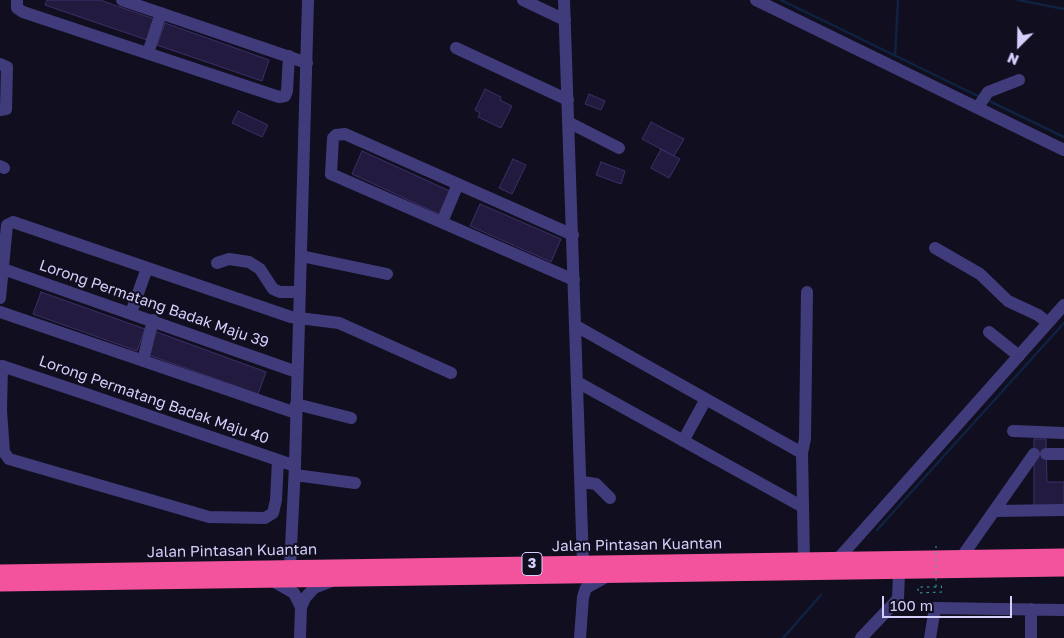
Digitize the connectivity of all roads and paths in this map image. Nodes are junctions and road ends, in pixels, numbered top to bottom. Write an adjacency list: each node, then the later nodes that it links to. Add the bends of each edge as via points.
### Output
1 (17, 0): 11 (street, via 17,8 23,12)
2 (122, 0): 8 (street)
3 (308, 0): 13 (street)
4 (523, 0): 9 (street)
5 (564, 0): 9 (street)
6 (756, 0): 7 (street)
7 (773, 4): 17 (street)
8 (161, 13): 11 (street); 12 (street)
9 (565, 20): 16 (street)
10 (456, 48): 16 (street)
11 (148, 53): 12 (street, via 279,97 285,96 287,91)
12 (288, 56): 13 (street)
13 (307, 63): 26 (street)
14 (4, 65): 18 (street, via 6,109)
15 (1019, 80): 17 (street)
16 (568, 100): 19 (street)
17 (982, 101): 21 (street)
18 (0, 110)
19 (568, 122): 20 (street); 24 (street)
20 (619, 148)
21 (1064, 150)
22 (458, 184): 23 (street); 23 (street, via 345,134 332,138 331,174); 24 (street)
23 (442, 222): 31 (street)
24 (573, 235): 31 (street)
25 (935, 248): 40 (street, via 980,274 1008,301)
26 (301, 256): 30 (street); 32 (street)
27 (217, 263): 32 (street, via 229,259 249,262 260,269 273,289)
28 (2, 268): 29 (street, via 7,226 13,222); 34 (street); 37 (street, Lorong Permatang Badak Maju 39)
29 (147, 268): 37 (street); 38 (street)
30 (387, 274)
31 (574, 280): 41 (street)
32 (299, 292): 38 (street)
33 (807, 292): 55 (street, via 805,438)
34 (0, 298)
35 (1064, 305): 40 (street)
36 (0, 312): 44 (street)
37 (131, 312): 39 (street, Lorong Permatang Badak Maju 39)
38 (299, 319): 45 (street); 46 (street, via 352,327)
39 (153, 320): 44 (street); 45 (street, Lorong Permatang Badak Maju 39)
40 (1048, 323): 43 (street)
41 (576, 326): 47 (street); 48 (street)
42 (989, 332): 43 (street)
43 (1019, 356): 69 (street)
44 (143, 360): 49 (street)
45 (297, 372): 49 (street)
46 (451, 373)
47 (578, 383): 54 (street); 59 (street)
48 (706, 399): 54 (street); 55 (street)
49 (300, 407): 51 (street); 58 (street)
50 (1, 412): 57 (street, Lorong Permatang Badak Maju 40, via 2,366); 57 (street, via 4,452 9,459 209,517 265,518 273,513)
51 (351, 418)
52 (1013, 432): 53 (street)
53 (1064, 433)
54 (683, 441): 62 (street)
55 (802, 453): 62 (street)
56 (1064, 454): 64 (street, via 1040,454)
57 (278, 460): 58 (street, Lorong Permatang Badak Maju 40)
58 (295, 470): 60 (street, Lorong Permatang Badak Maju 40); 71 (street)
59 (582, 482): 61 (street, via 596,484); 70 (street)
60 (355, 483)
61 (610, 498)
62 (803, 507): 68 (street)
63 (1064, 510): 64 (street)
64 (995, 511): 67 (street)
65 (936, 546): 76 (path, bridge, via 936,587 918,587 918,592 942,592 942,583)
66 (1064, 556): 67 (highway, Jalan Pintasan Kuantan / 3)
67 (961, 558): 69 (highway, Jalan Pintasan Kuantan / 3)
68 (804, 560): 69 (highway, Jalan Pintasan Kuantan / 3); 70 (highway, Jalan Pintasan Kuantan / 3)
69 (837, 560)
70 (583, 563): 71 (highway, Jalan Pintasan Kuantan / 3)
71 (290, 567): 73 (highway, Jalan Pintasan Kuantan / 3)
72 (1064, 570): 76 (highway, Jalan Pintasan Kuantan / 3)
73 (0, 572)
74 (561, 576): 75 (highway, Jalan Pintasan Kuantan / 3); 78 (highway, Jalan Pintasan Kuantan / 3); 80 (street, via 577,584)
75 (608, 576): 76 (highway, Jalan Pintasan Kuantan / 3); 80 (street, via 591,584)
76 (899, 578): 86 (street, via 898,599)
77 (271, 580): 78 (highway, Jalan Pintasan Kuantan / 3); 79 (highway, Jalan Pintasan Kuantan / 3); 81 (street, via 294,593)
78 (337, 580): 81 (street, via 314,588)
79 (0, 584)
80 (583, 597): 85 (street)
81 (301, 607): 84 (street)
82 (1031, 609): 83 (street); 87 (street, via 935,608); 88 (street)
83 (1064, 610)
84 (300, 638)
85 (580, 638)
86 (861, 638)
87 (930, 638)
88 (1031, 638)

